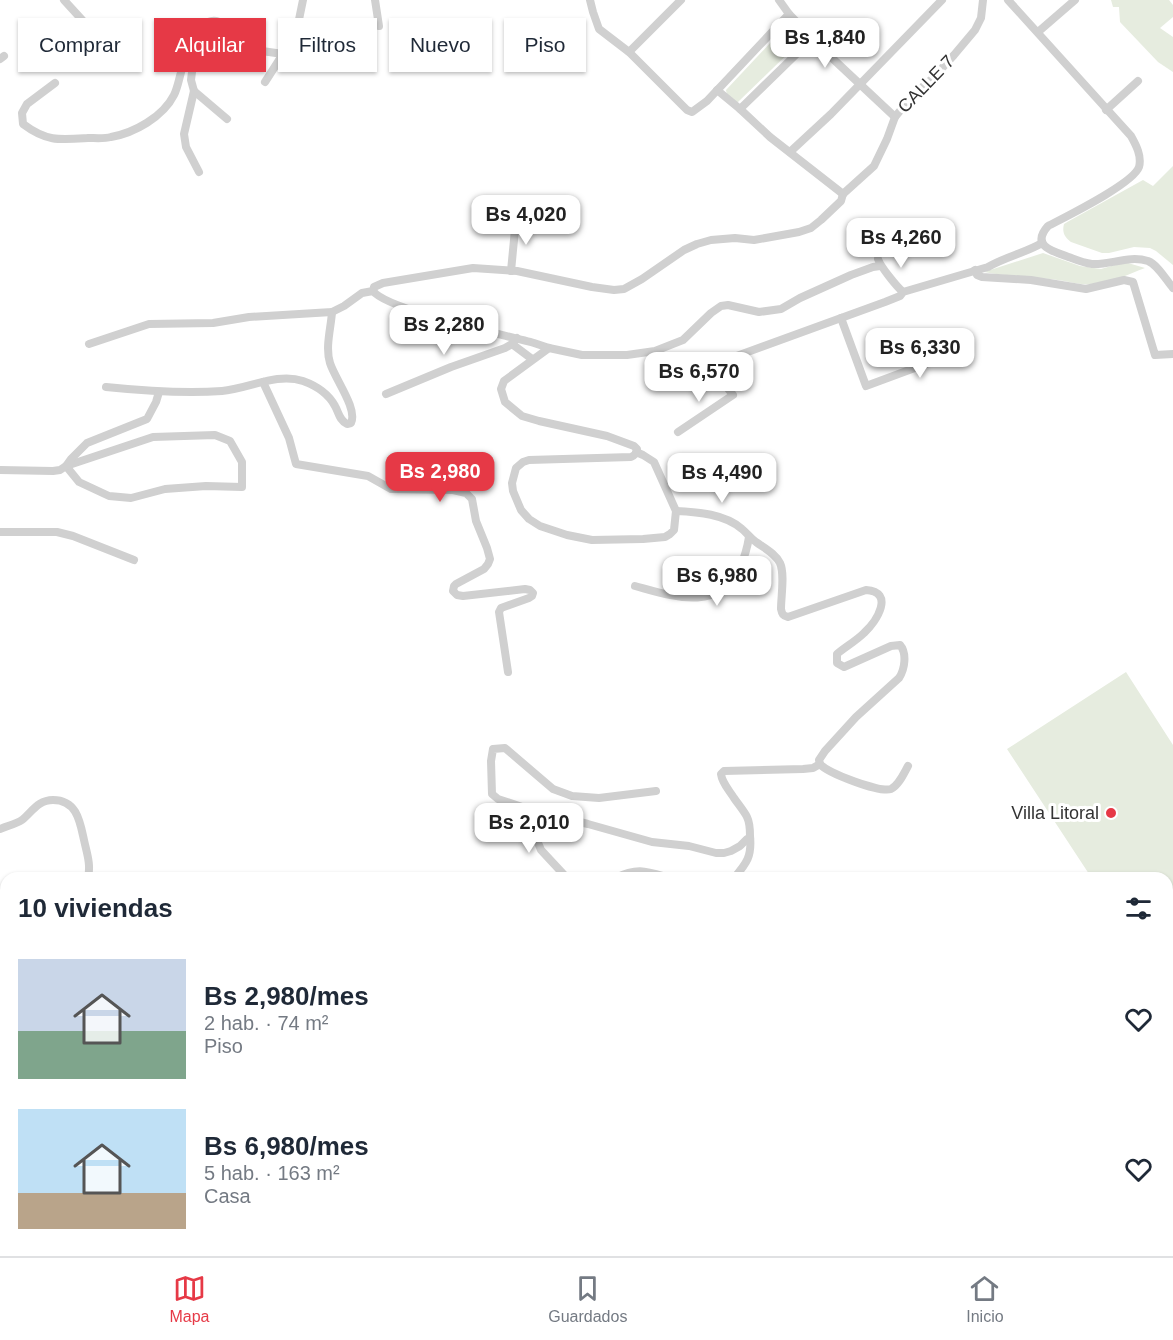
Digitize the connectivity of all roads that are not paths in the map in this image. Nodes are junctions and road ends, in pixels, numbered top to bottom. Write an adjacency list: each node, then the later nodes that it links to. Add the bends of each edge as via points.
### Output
1 (64, 0): 12 (street)
2 (303, 0): 13 (street)
3 (375, 0): 14 (street)
4 (590, 0): 17 (street, via 599,29)
5 (681, 0): 17 (street)
6 (779, 0): 11 (street)
7 (942, 0): 24 (street)
8 (983, 0): 29 (street, CALLE 7, via 975,30)
9 (1008, 0): 15 (street)
10 (1075, 0): 15 (street)
11 (789, 14): 16 (street); 25 (street)
12 (80, 18)
13 (299, 18)
14 (380, 26)
15 (1038, 32): 28 (street)
16 (813, 38): 24 (street); 27 (street)
17 (629, 52): 25 (street, via 687,110 697,109)
18 (278, 62): 22 (street)
19 (181, 72): 23 (street, via 173,98 161,112 131,131 111,137 54,140 23,124 22,113 27,104)
20 (192, 72): 26 (street)
21 (1138, 81): 28 (street)
22 (265, 82)
23 (55, 83)
24 (860, 85): 29 (street); 31 (street)
25 (717, 90): 27 (street)
26 (194, 91): 30 (street); 32 (street, via 184,134)
27 (740, 109): 31 (street)
28 (1106, 110): 35 (street, via 1137,146 1139,166 1135,174 1103,196 1048,226)
29 (895, 117): 33 (street, CALLE 7, via 874,166)
30 (227, 119)
31 (790, 152): 33 (street)
32 (199, 172)
33 (843, 194): 37 (street, CALLE 7, via 841,201 811,228 754,240 735,238 697,244 624,289 592,287)
34 (516, 219): 37 (street)
35 (1042, 243): 36 (street); 38 (street, via 1046,249 1091,264 1147,261)
36 (975, 270): 40 (street); 47 (street, via 982,277 1086,289 1129,280 1133,282 1155,355)
37 (511, 271): 39 (street, CALLE 7, via 473,268 383,283)
38 (1172, 284)
39 (373, 291): 41 (street, CALLE 7, via 362,293); 43 (street, via 390,302)
40 (903, 292): 42 (street); 45 (street, via 879,262 780,309 759,312 721,306 683,340 655,351 600,356)
41 (332, 312): 44 (street, via 149,324); 49 (street, via 330,362 353,413 351,423 341,421 335,406 317,386 292,378)
42 (842, 318): 46 (street, via 866,386); 53 (street, via 718,364 716,373 733,395)
43 (515, 341): 45 (street); 48 (street); 52 (street)
44 (89, 344)
45 (549, 348): 48 (street)
46 (966, 349)
47 (1173, 354)
48 (532, 359): 54 (street, via 502,385 501,393 512,409 539,422 628,443 637,449)
49 (263, 382): 51 (street, via 223,391); 62 (street, via 289,438 296,464 368,476 391,489 453,490 472,499 490,559 484,569 456,584 453,591 463,596 525,589 533,593 532,597 499,612)
50 (106, 387): 51 (street)
51 (159, 393): 55 (street, via 147,419 87,443)
52 (386, 394)
53 (678, 432)
54 (636, 453): 57 (street, via 654,462); 57 (street, via 631,457 523,462 513,474 513,491 529,519 567,535 592,540 665,537 674,530)
55 (66, 466): 55 (street, via 79,482 109,496 131,498 165,489 242,487 242,462 230,441 215,435 153,437); 56 (street, via 53,471)
56 (0, 470)
57 (676, 511): 59 (street, via 722,517)
58 (0, 532): 60 (street, via 57,532)
59 (748, 537): 61 (street, via 747,553 737,574 718,593 688,598); 63 (street, via 775,555 780,563 780,609 785,616 866,590 880,596 878,615 864,633 837,654 839,665 844,667 891,646 903,648 904,669 899,678 856,717 825,751)
60 (134, 560)
61 (635, 586)
62 (508, 672)
63 (820, 764): 64 (street, via 882,790 896,785); 68 (street, via 803,769 722,772 724,784 747,816)
64 (908, 766)
65 (656, 791): 66 (street, via 599,798 572,796 553,789 505,748 493,749 492,794)
66 (531, 810): 68 (street, via 652,842 716,853 731,851); 70 (street, via 541,850)
67 (0, 829): 69 (street, via 20,821 37,805 52,800 67,804 80,820)
68 (750, 838): 73 (street, via 750,856)
69 (89, 872)
70 (561, 872)
71 (628, 872): 72 (street)
72 (643, 872)
73 (739, 872)

